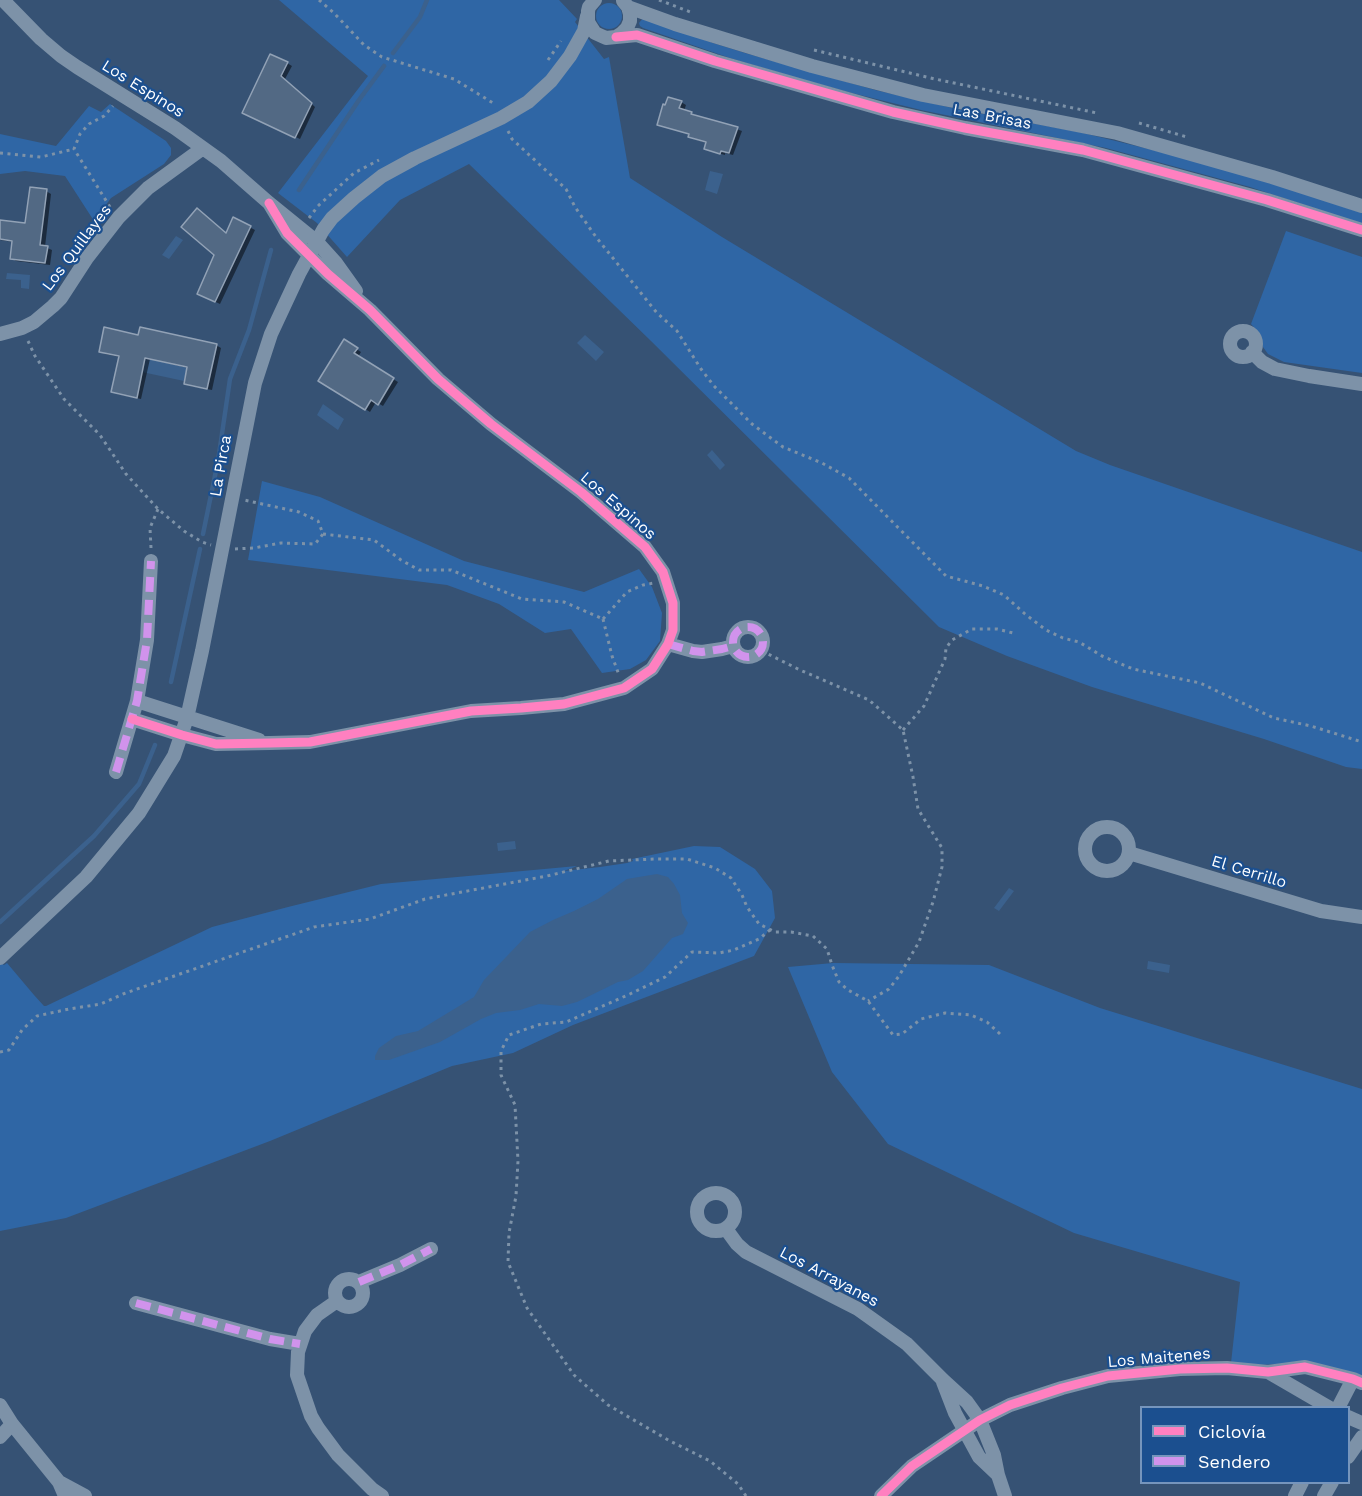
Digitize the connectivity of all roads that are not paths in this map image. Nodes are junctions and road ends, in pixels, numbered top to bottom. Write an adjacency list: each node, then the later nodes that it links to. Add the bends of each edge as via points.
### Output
1 (3, 0): 6 (street, Los Espinos, via 41,39 77,68)
2 (625, 4): 4 (street, Las Brisas, via 630,21 622,33); 8 (street, Las Brisas, via 666,21 812,66 923,95 1117,133)
3 (591, 6): 4 (street, via 590,28 600,36); 5 (street, La Pirca, via 584,31)
4 (611, 37): 5 (street, La Pirca, via 588,41); 9 (street, Las Brisas, via 637,35 893,112 1083,150)
5 (570, 56): 10 (street, La Pirca, via 528,102 498,113 382,176 332,218)
6 (203, 148): 7 (street, Los Espinos); 13 (street, Los Quillayes, via 148,189 119,217 45,313 22,328)
7 (268, 203): 10 (street, Los Espinos); 11 (street, Los Espinos, via 287,233)
8 (1362, 206)
9 (1362, 230)
10 (317, 242): 11 (street, La Pirca); 12 (street, Los Espinos)
11 (309, 257): 12 (street, Los Espinos); 20 (street, La Pirca, via 271,334 255,383)
12 (370, 310): 17 (street, Los Espinos, via 438,380 645,547 663,572 673,603 673,630)
13 (0, 334)
14 (1252, 352): 15 (street, via 1275,369)
15 (1362, 384)
16 (151, 561): 19 (street, via 147,640)
17 (668, 644): 18 (street, via 693,651); 23 (street, Los Espinos, via 652,669 624,688 564,704 471,711 310,742)
18 (734, 646): 18 (street, via 737,632 746,627 760,631 763,636 762,651 754,657 739,655)
19 (137, 701): 20 (street, Los Espinos); 21 (street)
20 (187, 718): 22 (street, La Pirca); 23 (street, Los Espinos)
21 (132, 719): 22 (street, Los Espinos); 24 (street)
22 (182, 735): 23 (street, Los Espinos, via 216,744); 27 (street, La Pirca, via 174,756 139,813 86,877)
23 (270, 743)
24 (116, 772)
25 (1129, 853): 26 (street, El Cerrillo, via 1321,911)
26 (1362, 917)
27 (0, 958)
28 (726, 1229): 35 (street, Los Arrayanes, via 746,1252 858,1309 907,1344)
29 (430, 1249): 30 (street)
30 (359, 1282): 31 (street, via 351,1278 341,1280 334,1292); 31 (street, via 363,1291 358,1303 350,1307)
31 (338, 1301): 33 (street, via 318,1315)
32 (136, 1303): 33 (street)
33 (300, 1344): 50 (street, via 297,1375 311,1416 338,1455)
34 (1268, 1372): 36 (street, Los Maitenes, via 1305,1367); 38 (street, Los Maitenes); 40 (street, Los Maitenes, via 1180,1369 1108,1376 1021,1402)
35 (943, 1380): 40 (street, Los Arrayanes); 42 (street, Los Arrayanes)
36 (1358, 1381): 39 (street)
37 (0, 1405): 41 (street)
38 (1328, 1406)
39 (1339, 1406)
40 (980, 1420): 42 (street, Los Maitenes); 46 (street, Los Arrayanes)
41 (12, 1424): 43 (street); 47 (street)
42 (964, 1429): 46 (street, Los Arrayanes, via 979,1457); 51 (street, Los Maitenes, via 912,1466)
43 (0, 1437)
44 (1362, 1437): 45 (street)
45 (1350, 1454)
46 (998, 1475): 52 (street, Los Arrayanes)
47 (59, 1482): 48 (street); 49 (street)
48 (65, 1496)
49 (85, 1496)
50 (382, 1496)
51 (881, 1496)
52 (1005, 1496)

